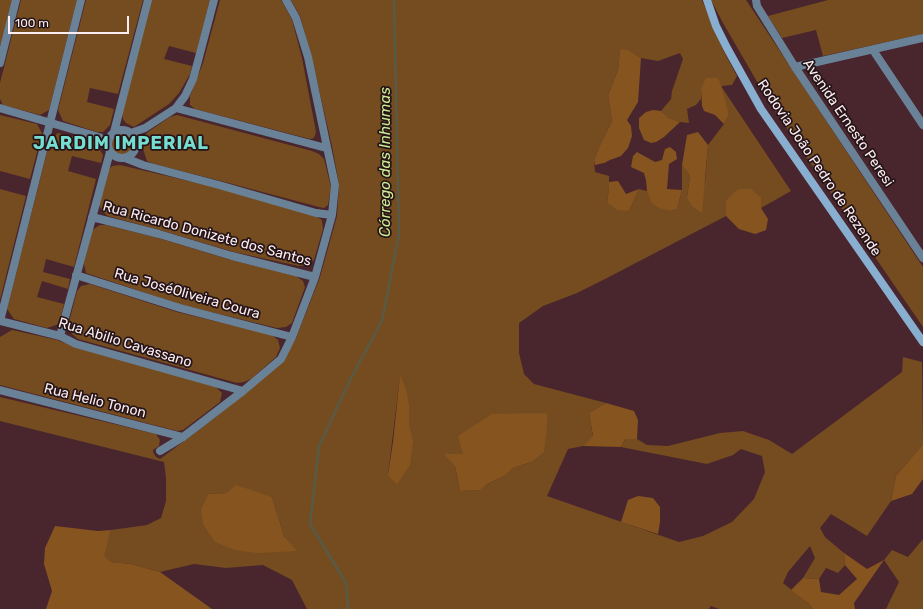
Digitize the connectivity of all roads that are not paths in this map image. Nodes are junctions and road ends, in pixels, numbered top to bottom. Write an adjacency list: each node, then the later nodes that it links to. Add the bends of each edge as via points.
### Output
1 (16, 0): 10 (street)
2 (81, 0): 14 (street)
3 (148, 0): 16 (street)
4 (214, 0): 13 (street, via 193,79)
5 (286, 0): 18 (street, via 296,18 308,57)
6 (707, 0): 29 (main road, Rodovia João Pedro de Rezende, via 716,26 761,109)
7 (756, 0): 11 (street, Avenida Ernesto Peresi, via 757,6)
8 (923, 38): 9 (street)
9 (873, 50): 11 (street); 15 (street)
10 (0, 63)
11 (795, 67): 23 (street, Avenida Ernesto Peresi)
12 (0, 108): 14 (street)
13 (176, 108): 17 (street); 18 (street)
14 (51, 123): 16 (street, via 99,137); 26 (street)
15 (923, 124)
16 (113, 135): 17 (street, via 124,130); 19 (street)
17 (133, 135): 20 (street, via 136,146)
18 (326, 148): 21 (street, via 335,185)
19 (112, 154): 20 (street); 22 (street, via 105,168)
20 (128, 156): 21 (street, via 143,165 219,184 316,213)
21 (332, 215): 25 (street)
22 (92, 217): 24 (street); 25 (street, Rua Ricardo Donizete dos Santos)
23 (923, 258)
24 (76, 275): 27 (street); 28 (street, Rua JoséOliveira Coura, via 180,308)
25 (315, 277): 28 (street)
26 (0, 321): 27 (street, Rua Abilio Cavassano)
27 (60, 336): 31 (street, Rua Abilio Cavassano, via 76,344)
28 (292, 337): 31 (street, via 281,359)
29 (923, 342)
30 (0, 390): 32 (street, Rua Helio Tonon)
31 (243, 391): 32 (street)
32 (183, 437): 33 (street)
33 (160, 451)

